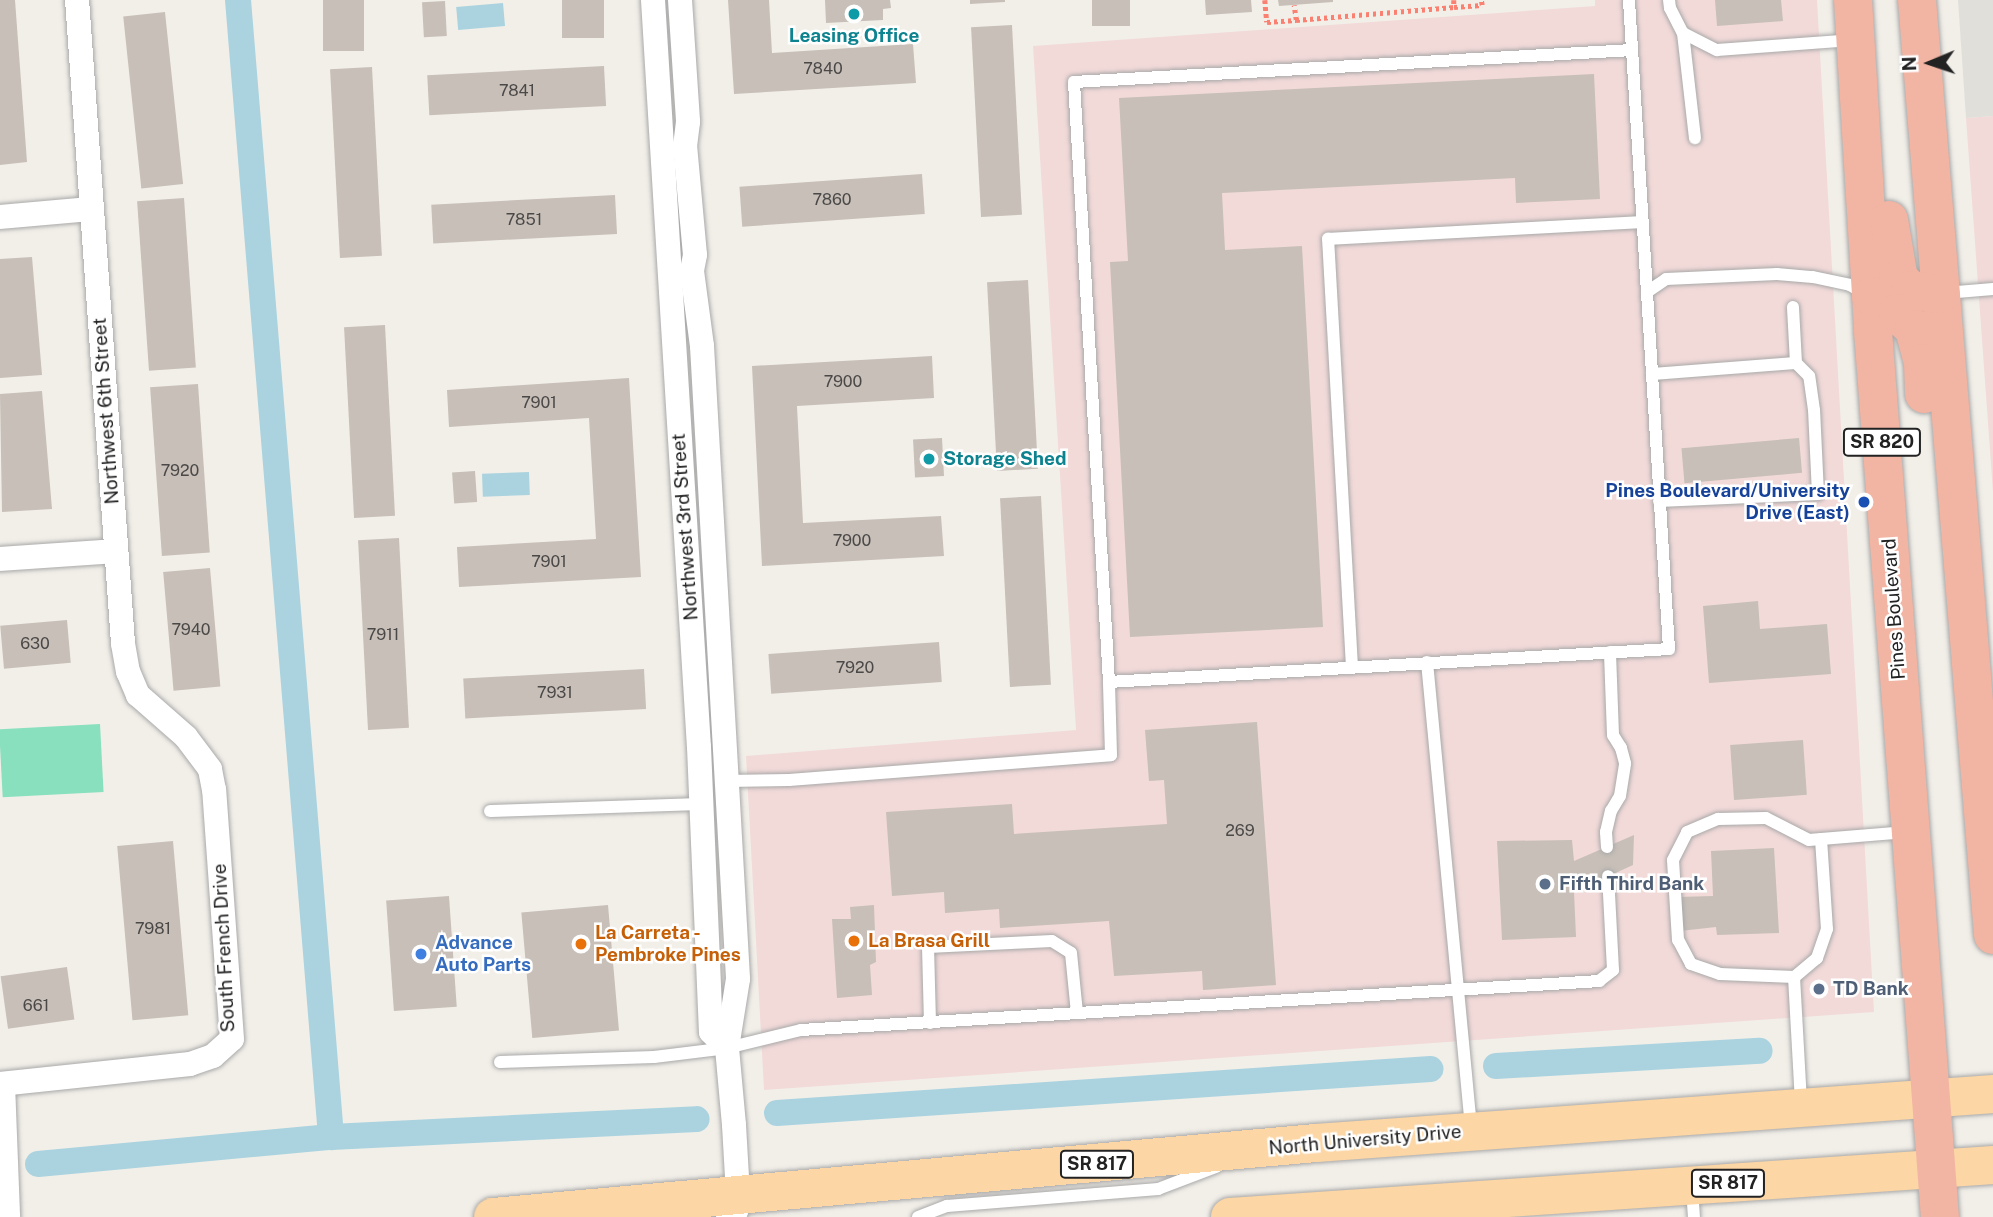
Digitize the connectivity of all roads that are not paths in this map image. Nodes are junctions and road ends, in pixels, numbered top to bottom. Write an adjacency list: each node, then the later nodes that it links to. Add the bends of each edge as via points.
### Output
1 (77, 0): 11 (street, Northwest 6th Street)
2 (653, 0): 31 (street, Northwest 3rd Street)
3 (680, 0): 29 (street, Northwest 3rd Street, via 688,122 685,145 695,255 692,271 702,346)
4 (1629, 0): 9 (lane)
5 (1670, 0): 8 (lane)
6 (1916, 7): 16 (highway)
7 (1854, 15): 8 (lane, via 1717,50); 16 (highway, via 1874,68 1896,273 1911,290); 17 (highway, Pines Boulevard / SR 820)
8 (1683, 33): 10 (lane)
9 (1632, 50): 13 (lane); 28 (lane, via 1074,82)
10 (1695, 138)
11 (90, 209): 12 (street); 22 (street, Northwest 6th Street)
12 (0, 217)
13 (1642, 222): 15 (lane); 27 (lane, via 1328,239)
14 (1993, 289): 16 (lane)
15 (1647, 292): 17 (lane, via 1666,279 1777,274 1850,285); 20 (lane)
16 (1941, 294): 24 (highway)
17 (1871, 296): 24 (highway, via 1914,329 1923,363 1935,507); 33 (highway, Pines Boulevard / SR 820)
18 (1793, 307): 19 (lane)
19 (1796, 363): 20 (lane); 21 (lane, via 1810,376 1818,494)
20 (1652, 374): 21 (lane)
21 (1660, 501): 25 (lane, via 1669,649)
22 (116, 551): 23 (street); 30 (street, Northwest 6th Street, via 128,672 138,695 202,756)
23 (0, 559)
24 (1965, 582): 37 (highway, via 1978,693)
25 (1610, 652): 26 (lane); 35 (lane, via 1613,735 1621,748 1624,779 1611,811)
26 (1427, 663): 27 (lane); 39 (lane)
27 (1352, 667): 28 (lane)
28 (1109, 682): 29 (lane, via 1111,755)
29 (726, 781): 42 (street, Northwest 3rd Street, via 738,979)
30 (214, 790): 44 (street, South French Drive, via 232,1039 213,1056 190,1063)
31 (701, 804): 32 (lane); 42 (street, Northwest 3rd Street, via 711,1032)
32 (490, 811)
33 (1912, 832): 34 (lane); 46 (highway, Pines Boulevard / SR 820)
34 (1821, 839): 38 (lane, via 1827,929 1817,958); 38 (lane, via 1809,839 1766,818 1717,819 1686,832 1673,860 1678,940 1691,964 1720,974)
35 (1607, 847)
36 (1608, 876): 39 (lane, via 1613,970 1599,981)
37 (1993, 935)
38 (1794, 977): 47 (lane)
39 (1458, 989): 40 (lane); 48 (lane)
40 (1077, 1013): 41 (lane); 41 (lane, via 1070,954 1052,941 928,947)
41 (930, 1023): 42 (lane, via 801,1030)
42 (727, 1048): 43 (lane, via 654,1057); 53 (street, Northwest 3rd Street)
43 (500, 1062)
44 (2, 1084): 54 (street)
45 (1993, 1094): 46 (main road, North University Drive / SR 817)
46 (1929, 1098): 47 (main road, North University Drive / SR 817); 51 (highway, Pines Boulevard / SR 820)
47 (1801, 1108): 48 (main road, North University Drive / SR 817)
48 (1471, 1132): 49 (main road, North University Drive / SR 817)
49 (1262, 1149): 53 (main road, North University Drive / SR 817); 56 (lane, via 1158,1189 947,1206)
50 (1993, 1165): 51 (main road, SR 817)
51 (1936, 1169): 52 (main road, SR 817); 58 (highway, Pines Boulevard / SR 820)
52 (1693, 1201): 57 (main road, SR 817)
53 (733, 1206): 55 (main road, North University Drive / SR 817)
54 (8, 1217)
55 (493, 1217)
56 (918, 1217)
57 (1230, 1217)
58 (1940, 1217)

